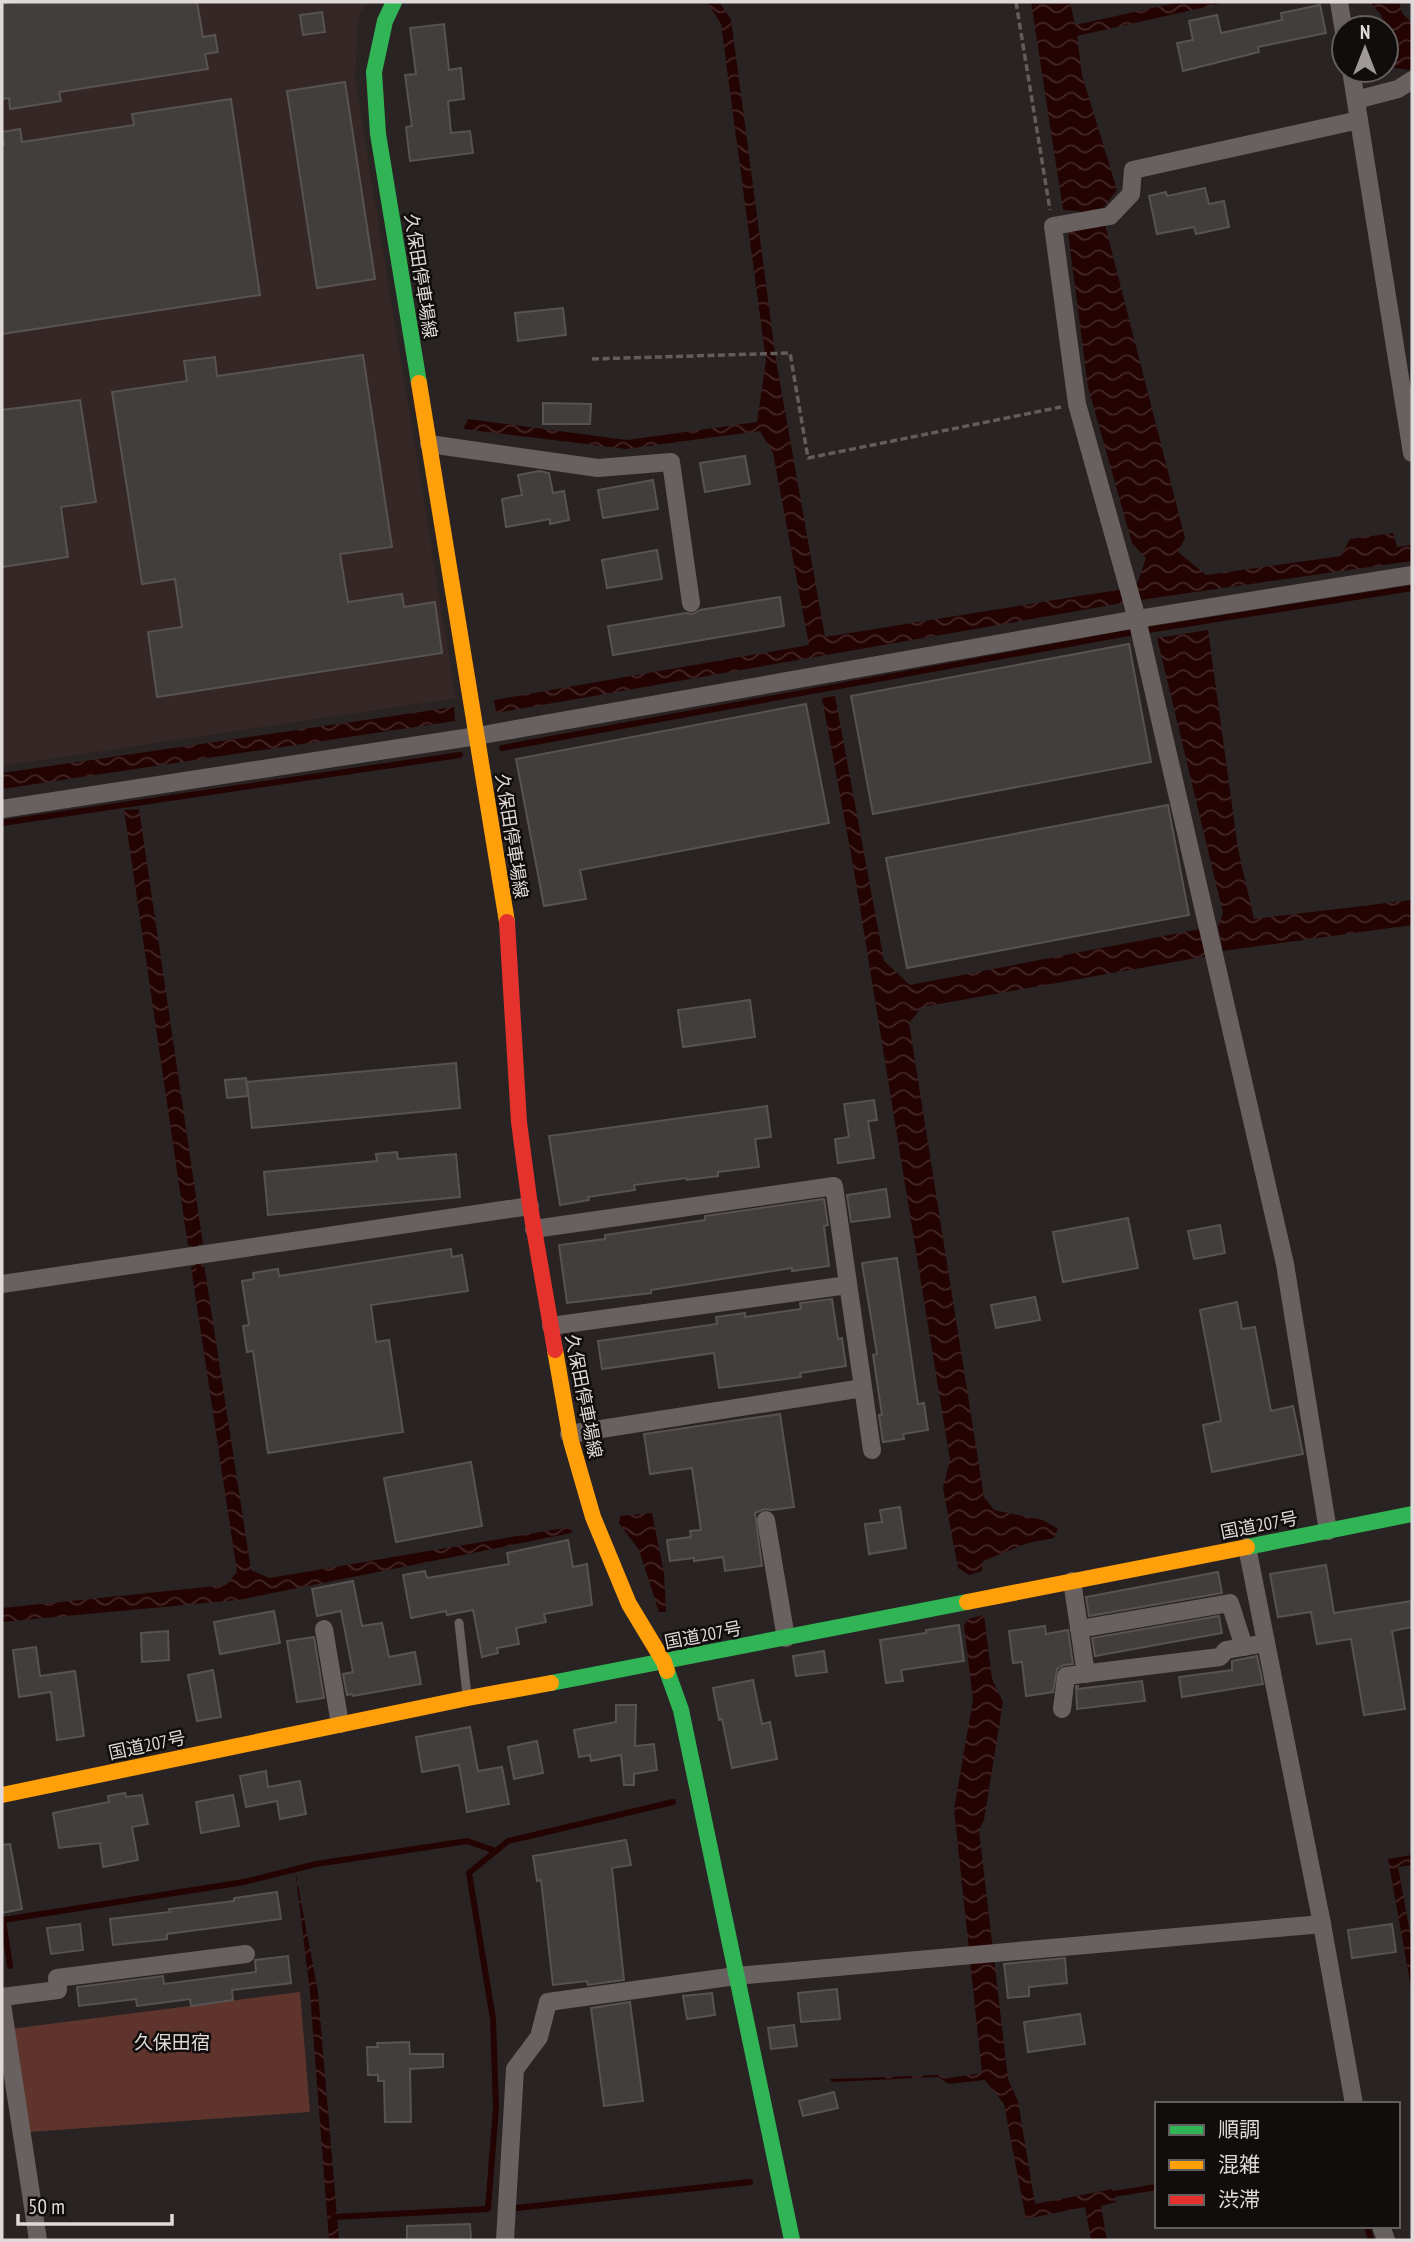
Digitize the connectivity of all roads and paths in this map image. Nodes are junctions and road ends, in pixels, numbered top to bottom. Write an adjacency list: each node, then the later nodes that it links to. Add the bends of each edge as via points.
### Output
1 (394, 2): 10 (main road, 久保田停車場線, via 374,72 378,134)
2 (1016, 2): 7 (path)
3 (1412, 80): 5 (street, via 1398,89)
4 (1353, 84): 5 (street)
5 (1356, 100): 6 (street)
6 (1359, 120): 7 (street, via 1133,170 1131,194 1110,216); 11 (street)
7 (1053, 226): 9 (street)
8 (592, 359): 9 (path, via 790,353 808,458)
9 (1077, 404): 14 (street)
10 (429, 444): 13 (street, via 598,468 671,462); 15 (main road, 久保田停車場線)
11 (1412, 453)
12 (1412, 575): 14 (street)
13 (691, 603)
14 (1135, 613): 15 (street); 27 (street, via 1285,1264)
15 (477, 736): 16 (street); 17 (main road, 久保田停車場線, via 508,930 519,1122)
16 (2, 809)
17 (530, 1206): 18 (main road, 久保田停車場線); 19 (street)
18 (534, 1229): 20 (street, via 834,1186); 21 (main road, 久保田停車場線)
19 (2, 1284)
20 (848, 1285): 21 (street); 22 (street)
21 (551, 1326): 23 (main road, 久保田停車場線)
22 (863, 1388): 23 (street); 24 (street)
23 (569, 1434): 36 (main road, 久保田停車場線, via 593,1517 629,1604)
24 (872, 1450)
25 (1412, 1514): 27 (main road, 国道207号)
26 (766, 1520): 33 (street)
27 (1328, 1531): 28 (main road, 国道207号)
28 (1247, 1547): 29 (main road, 国道207号); 34 (street)
29 (1072, 1581): 32 (street); 33 (main road, 国道207号)
30 (459, 1623): 38 (lane)
31 (324, 1629): 40 (street)
32 (1079, 1629): 35 (street, via 1230,1603); 37 (street)
33 (786, 1638): 36 (main road, 国道207号)
34 (1266, 1643): 35 (street); 42 (street)
35 (1244, 1647): 37 (street, via 1226,1650 1220,1657)
36 (664, 1662): 38 (main road, 国道207号); 44 (main road, 久保田停車場線, via 681,1710)
37 (1086, 1674): 39 (street, via 1066,1676)
38 (468, 1698): 40 (main road, 国道207号)
39 (1062, 1709)
40 (340, 1724): 41 (main road, 国道207号)
41 (2, 1795)
42 (1322, 1924): 44 (street); 47 (street)
43 (246, 1954): 45 (street, via 57,1978 58,1990)
44 (736, 1976): 49 (street, via 548,2002 539,2037 515,2069); 50 (main road, 久保田停車場線)
45 (2, 1997)
46 (2, 2004): 48 (street)
47 (1354, 2102)
48 (38, 2240)
49 (505, 2240)
50 (792, 2240)

